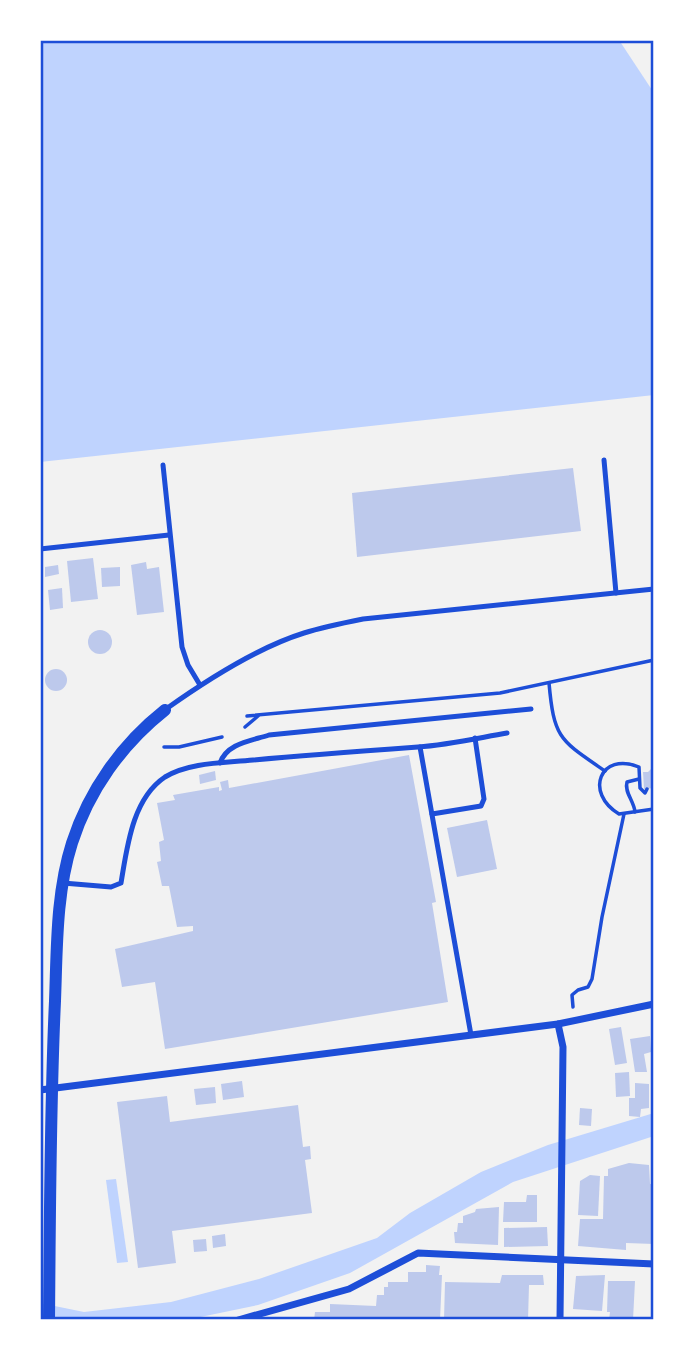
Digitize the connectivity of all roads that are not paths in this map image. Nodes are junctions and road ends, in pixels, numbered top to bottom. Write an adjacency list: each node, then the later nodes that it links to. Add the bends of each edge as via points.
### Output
1 (604, 460): 6 (lane)
2 (163, 465): 3 (lane)
3 (169, 535): 4 (lane); 7 (lane, via 182,648)
4 (40, 549)
5 (654, 589): 6 (lane)
6 (616, 593): 7 (lane, via 328,626 274,646)
7 (200, 685): 9 (lane)
8 (531, 709): 13 (lane, via 269,735 234,746)
9 (165, 710): 15 (street, via 122,751 94,794 71,844)
10 (507, 733): 11 (lane)
11 (475, 738): 12 (lane); 14 (lane, via 484,799 481,806)
12 (420, 747): 13 (lane); 14 (lane)
13 (220, 763): 15 (lane, via 182,769 163,778 151,792 134,824 121,883 111,887)
14 (432, 814): 18 (lane)
15 (63, 883): 19 (street)
16 (654, 1004): 17 (street)
17 (558, 1024): 18 (street); 20 (street, via 563,1047)
18 (471, 1035): 19 (street)
19 (46, 1089): 22 (street)
20 (562, 1261): 21 (street); 23 (street, via 418,1253 349,1289); 24 (street)
21 (654, 1264)
22 (49, 1320)
23 (238, 1320)
24 (560, 1320)

